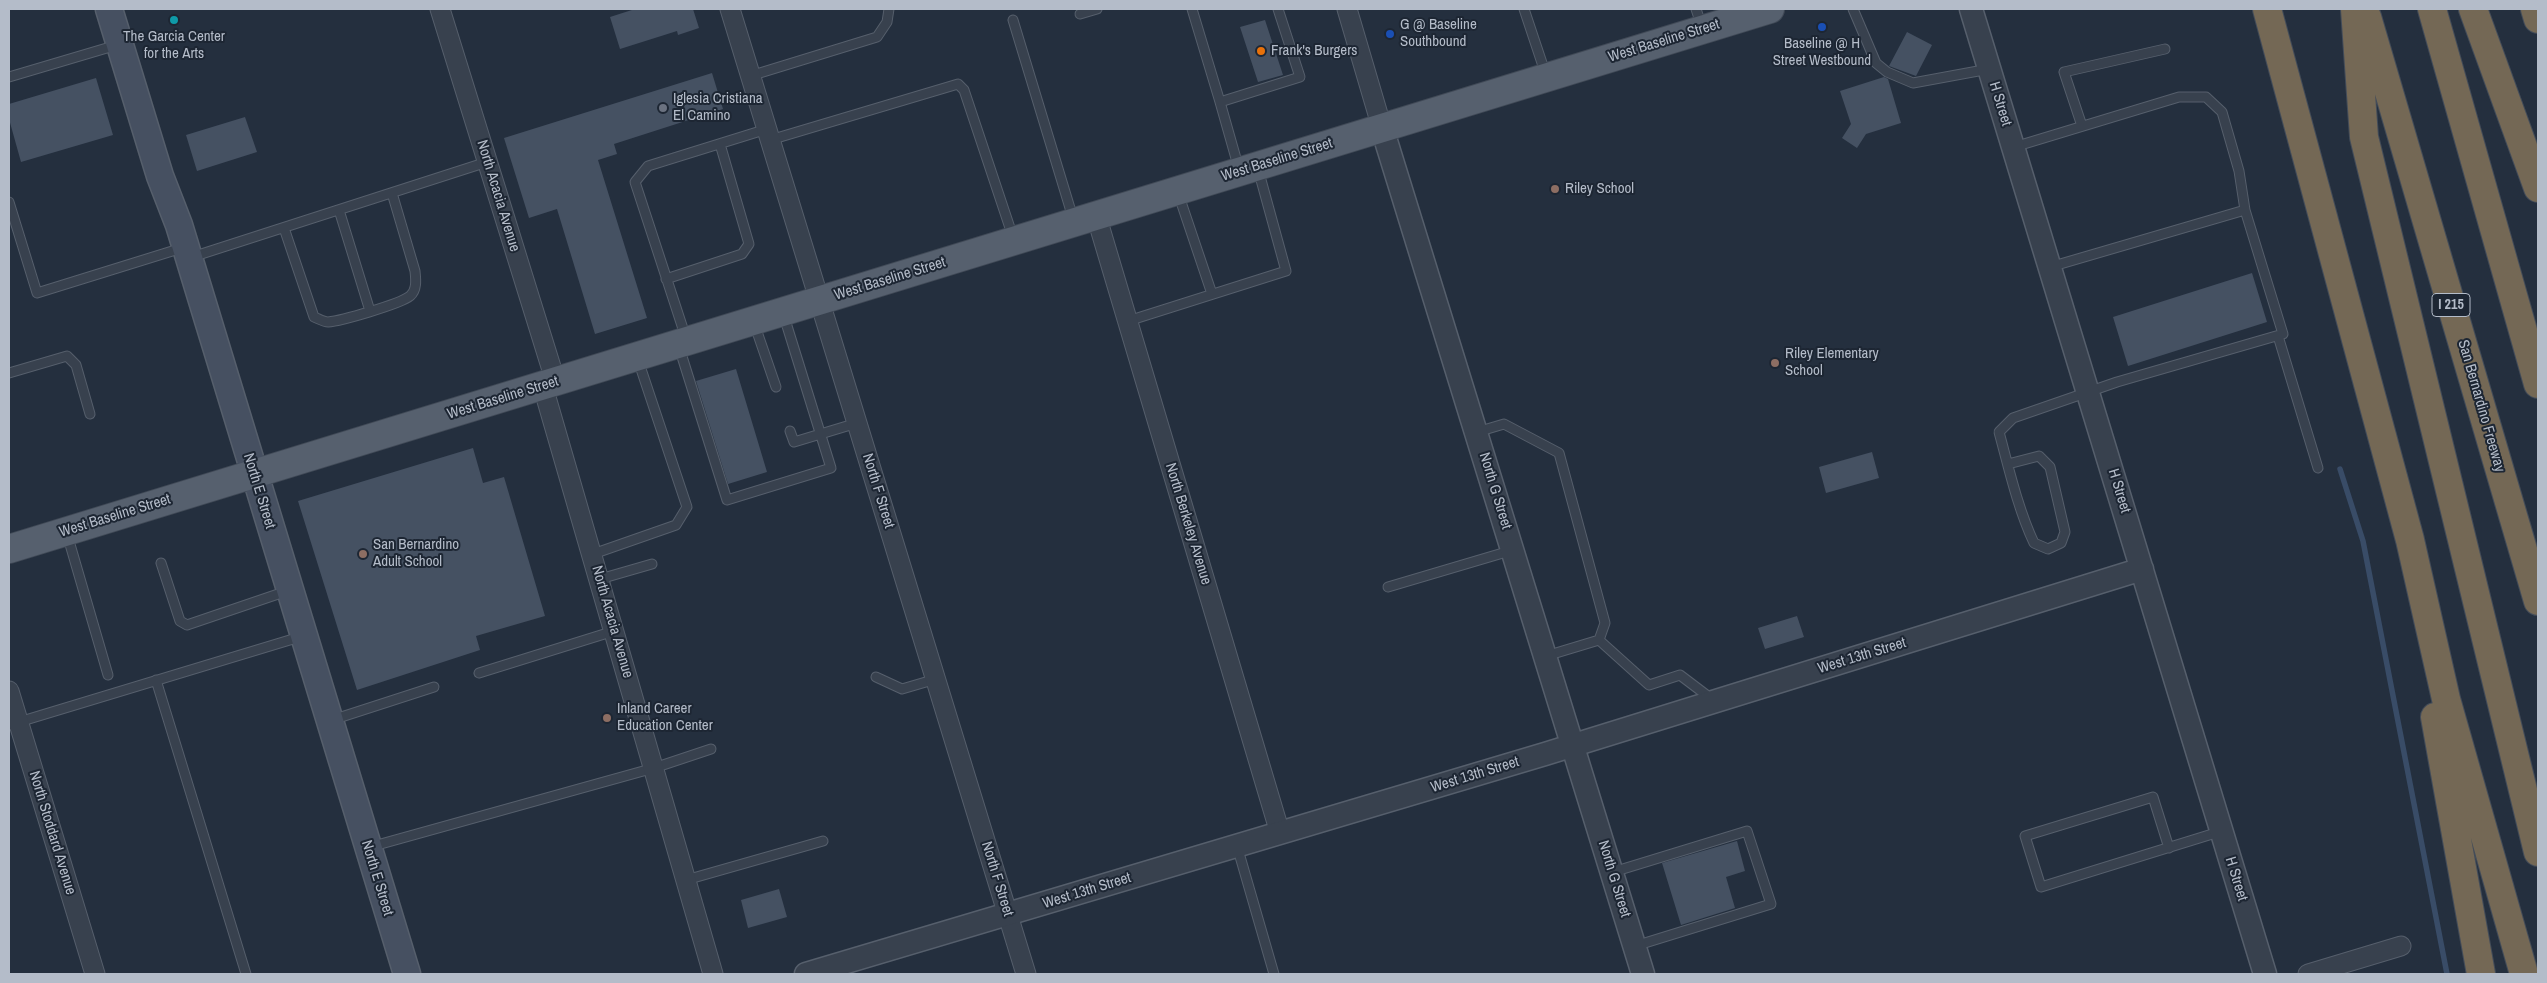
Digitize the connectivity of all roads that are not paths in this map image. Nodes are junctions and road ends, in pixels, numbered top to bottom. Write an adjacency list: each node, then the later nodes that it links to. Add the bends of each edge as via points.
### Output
1 (109, 9): 23 (main road, North E Street)
2 (440, 9): 35 (street, North Acacia Avenue)
3 (730, 9): 26 (street, North F Street)
4 (889, 9): 26 (lane, via 887,22 877,36)
5 (1097, 9): 19 (lane)
6 (1192, 9): 29 (lane)
7 (1278, 9): 29 (lane, via 1300,77)
8 (1347, 9): 31 (street, North G Street)
9 (1524, 9): 28 (lane)
10 (1770, 9): 20 (main road, West Baseline Street)
11 (1853, 9): 25 (lane, via 1876,63 1887,72 1913,83)
12 (1971, 9): 25 (street, H Street)
13 (2267, 9): 93 (highway, via 2410,540)
14 (2355, 9): 106 (highway, via 2364,137)
15 (2364, 9): 81 (highway, San Bernardino Freeway / I 215)
16 (2432, 9): 60 (highway)
17 (2473, 9): 37 (highway)
18 (2535, 9): 21 (highway)
19 (1080, 14)
20 (1699, 19): 28 (main road, West Baseline Street)
21 (2538, 19)
22 (1013, 20): 43 (lane)
23 (119, 44): 27 (lane); 46 (main road, North E Street)
24 (2165, 49): 30 (lane, via 2064,72)
25 (1989, 70): 34 (street, H Street)
26 (750, 76): 32 (street, North F Street)
27 (9, 77)
28 (1546, 78): 31 (main road, West Baseline Street)
29 (1220, 102): 36 (lane)
30 (2082, 126): 34 (lane); 42 (lane, via 2179,97 2206,97 2222,112 2239,171)
31 (1382, 128): 36 (main road, West Baseline Street); 66 (street, North G Street)
32 (769, 134): 33 (lane); 45 (lane, via 958,84 964,90); 50 (street, North F Street)
33 (720, 144): 48 (lane, via 749,244 742,254); 48 (lane, via 648,166 635,182)
34 (2013, 148): 47 (street, H Street)
35 (487, 162): 39 (lane); 59 (street, North Acacia Avenue)
36 (1249, 169): 38 (main road, West Baseline Street); 49 (lane, via 1286,271)
37 (2538, 188)
38 (1178, 192): 43 (main road, West Baseline Street); 49 (lane)
39 (392, 193): 41 (lane); 51 (lane, via 416,284 411,296)
40 (9, 202): 46 (lane, via 37,293)
41 (338, 210): 44 (lane); 51 (lane)
42 (2245, 210): 47 (lane); 55 (lane, via 2283,334)
43 (1085, 219): 45 (main road, West Baseline Street); 54 (street, North Berkeley Avenue)
44 (284, 228): 46 (lane); 51 (lane, via 314,317 326,322)
45 (1014, 241): 50 (main road, West Baseline Street)
46 (187, 252): 70 (main road, North E Street)
47 (2050, 267): 62 (street, H Street)
48 (666, 279): 56 (lane)
49 (1212, 294): 54 (lane)
50 (820, 300): 52 (main road, West Baseline Street); 64 (street, North F Street)
51 (370, 311)
52 (782, 311): 53 (main road, West Baseline Street); 67 (lane)
53 (753, 321): 56 (main road, West Baseline Street); 61 (lane)
54 (1128, 321): 101 (street, North Berkeley Avenue)
55 (2278, 336): 62 (lane); 69 (lane)
56 (682, 343): 57 (main road, West Baseline Street); 67 (lane, via 727,500 832,468)
57 (637, 357): 59 (main road, West Baseline Street); 74 (lane, via 687,507 676,526)
58 (9, 373): 63 (lane, via 67,356 76,366)
59 (549, 384): 70 (main road, West Baseline Street); 74 (street, North Acacia Avenue)
60 (2538, 384)
61 (776, 387)
62 (2088, 393): 68 (lane, via 2013,418 1998,432); 77 (street, H Street)
63 (90, 414)
64 (857, 423): 67 (lane); 89 (street, North F Street)
65 (790, 431): 67 (lane, via 794,442)
66 (1477, 432): 73 (street, North G Street); 84 (lane, via 1504,424 1559,453 1605,623)
67 (821, 434)
68 (2008, 464): 68 (lane, via 2040,456 2050,467 2065,532 2061,543 2048,549 2034,543)
69 (2318, 468)
70 (254, 474): 71 (main road, West Baseline Street); 80 (main road, North E Street)
71 (66, 531): 72 (main road, West Baseline Street); 87 (lane)
72 (9, 549)
73 (1513, 550): 79 (lane); 85 (street, North G Street)
74 (592, 554): 78 (street, North Acacia Avenue)
75 (161, 563): 80 (lane, via 180,621 187,625)
76 (652, 564): 78 (lane)
77 (2142, 569): 94 (street, West 13th Street); 100 (street, H Street)
78 (600, 579): 82 (street, North Acacia Avenue)
79 (1388, 587)
80 (290, 590): 83 (main road, North E Street)
81 (2538, 601)
82 (614, 631): 86 (lane); 99 (street, North Acacia Avenue)
83 (303, 636): 90 (lane); 95 (main road, North E Street)
84 (1599, 640): 85 (lane); 94 (lane, via 1649,685 1680,675)
85 (1546, 656): 97 (street, North G Street)
86 (480, 673)
87 (108, 675)
88 (876, 677): 89 (lane, via 902,689)
89 (936, 678): 109 (street, North F Street)
90 (156, 680): 96 (lane); 113 (lane)
91 (434, 687): 95 (lane)
92 (9, 691): 96 (street, North Stoddard Avenue)
93 (2446, 700): 122 (highway, via 2435,717); 123 (highway)
94 (1716, 702): 97 (street, West 13th Street)
95 (329, 721): 104 (main road, North E Street)
96 (13, 723): 112 (street, North Stoddard Avenue)
97 (1573, 745): 101 (street, West 13th Street); 107 (street, North G Street)
98 (711, 749): 99 (lane)
99 (654, 768): 104 (lane); 108 (street, North Acacia Avenue)
100 (2222, 831): 105 (lane); 120 (street, H Street)
101 (1280, 833): 103 (street, West 13th Street)
102 (823, 841): 108 (lane)
103 (1236, 846): 109 (street, West 13th Street); 118 (lane)
104 (368, 848): 114 (main road, North E Street)
105 (2169, 848): 105 (lane, via 2041,887 2025,836 2153,797)
106 (2538, 852)
107 (1612, 872): 110 (street, North G Street); 110 (lane, via 1747,831 1771,904)
108 (686, 880): 115 (street, North Acacia Avenue)
109 (1008, 914): 116 (street, West 13th Street); 117 (street, North F Street)
110 (1634, 946): 119 (street, North G Street)
111 (2401, 946): 121 (street)
112 (95, 974)
113 (246, 974)
114 (407, 974)
115 (713, 974)
116 (806, 974)
117 (1026, 974)
118 (1274, 974)
119 (1643, 974)
120 (2265, 974)
121 (2308, 974)
122 (2480, 974)
123 (2524, 974)

